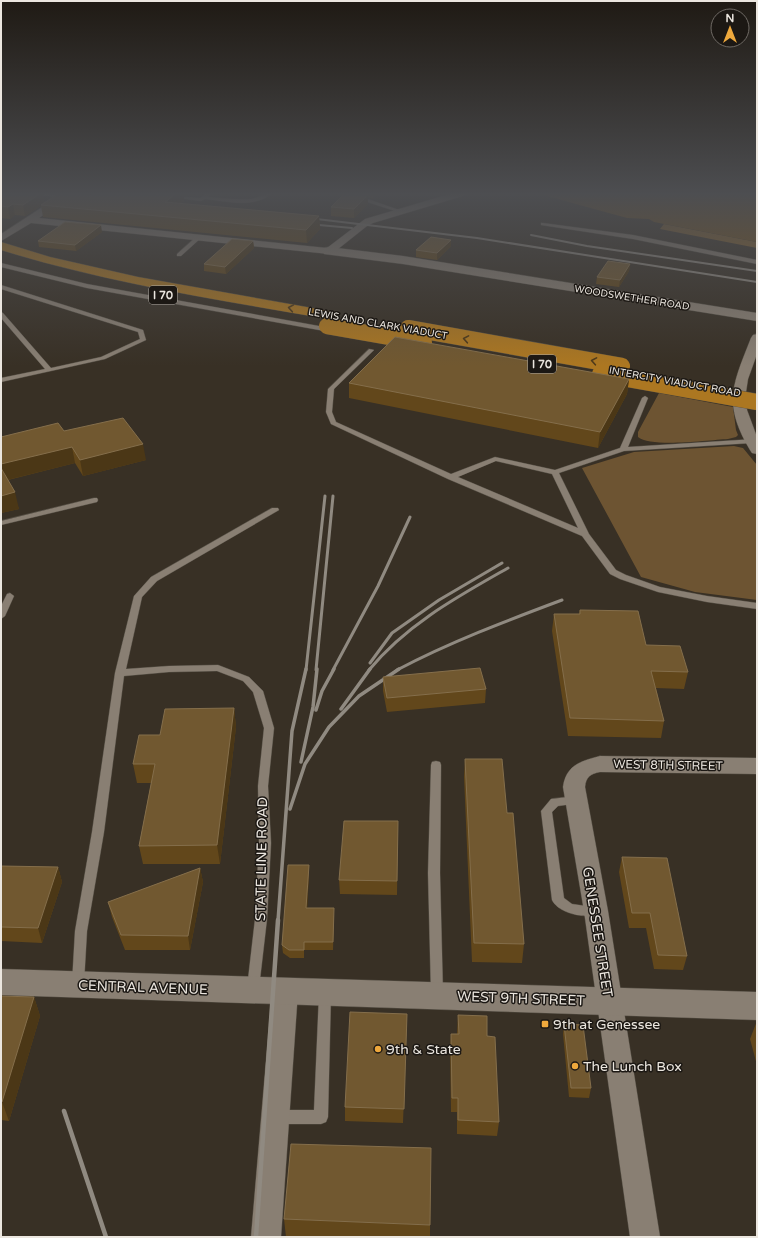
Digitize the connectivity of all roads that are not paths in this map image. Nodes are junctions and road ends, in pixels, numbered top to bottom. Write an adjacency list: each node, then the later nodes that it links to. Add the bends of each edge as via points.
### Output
1 (17, 251): 18 (highway, LEWIS AND CLARK VIADUCT / I 70, one-way to 1, bridge, via 138,281)
2 (184, 251): 5 (lane)
3 (329, 251): 11 (street, WOODSWETHER ROAD, via 403,260)
4 (699, 251): 7 (lane)
5 (179, 255)
6 (1, 260): 21 (highway, LEWIS AND CLARK VIADUCT / I 70, bridge, via 82,280)
7 (757, 262)
8 (1, 265): 13 (lane, via 87,286)
9 (1, 287): 15 (lane, via 141,331 143,336 143,340 103,358)
10 (1, 314): 15 (lane)
11 (757, 317)
12 (757, 338): 20 (street, via 740,386)
13 (433, 348)
14 (371, 350): 26 (lane, via 331,389 329,412 333,423)
15 (49, 370): 17 (lane)
16 (590, 376): 20 (lane, INTERCITY VIADUCT ROAD)
17 (1, 380)
18 (757, 390)
19 (645, 398): 24 (lane)
20 (739, 398): 22 (lane, INTERCITY VIADUCT ROAD); 23 (street)
21 (757, 402)
22 (757, 406)
23 (755, 445): 24 (lane)
24 (623, 449): 25 (lane)
25 (555, 472): 26 (lane, via 495,459); 30 (lane)
26 (451, 477): 30 (lane)
27 (94, 500): 29 (lane)
28 (275, 510): 34 (lane, via 154,579 138,596)
29 (1, 523)
30 (585, 534): 32 (lane, via 613,572 623,577 665,590)
31 (10, 596): 33 (lane)
32 (757, 606)
33 (1, 616)
34 (120, 673): 41 (lane, via 98,832 81,931); 42 (lane, STATE LINE ROAD, via 218,668 246,679 258,691 269,728 263,786 265,843 261,919)
35 (436, 765): 45 (lane, via 434,888)
36 (757, 766): 37 (street, WEST 8TH STREET, via 600,764)
37 (581, 771): 38 (street, GENESSEE STREET, via 575,778)
38 (576, 800): 39 (street, GENESSEE STREET); 39 (lane, via 555,802 546,811 558,900 563,906)
39 (596, 911): 46 (street, GENESSEE STREET)
40 (1, 982): 41 (street, CENTRAL AVENUE)
41 (78, 985): 42 (street, CENTRAL AVENUE)
42 (253, 990): 43 (street, CENTRAL AVENUE)
43 (284, 991): 44 (street, WEST 9TH STREET); 48 (street)
44 (325, 992): 45 (street, WEST 9TH STREET); 48 (lane, via 321,1117)
45 (437, 996): 46 (street, WEST 9TH STREET)
46 (609, 1001): 47 (street, WEST 9TH STREET); 50 (street, GENESSEE STREET)
47 (757, 1006)
48 (275, 1116): 49 (street)
49 (266, 1237)
50 (645, 1237)

